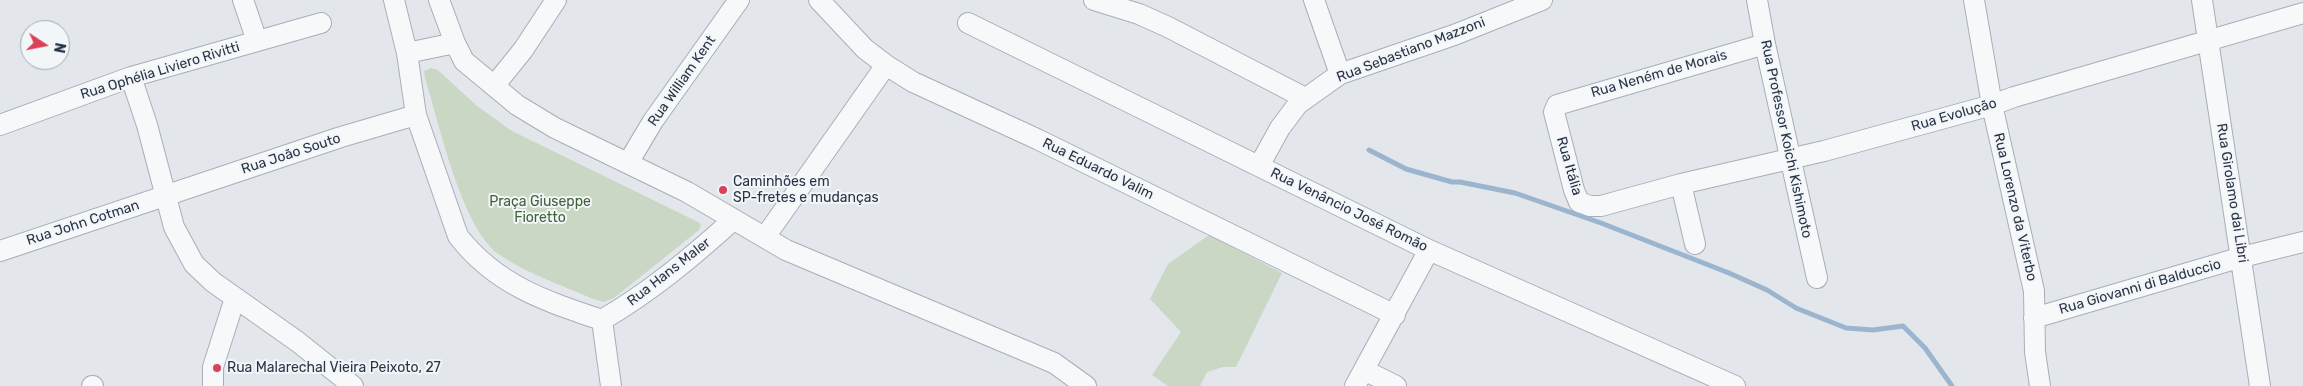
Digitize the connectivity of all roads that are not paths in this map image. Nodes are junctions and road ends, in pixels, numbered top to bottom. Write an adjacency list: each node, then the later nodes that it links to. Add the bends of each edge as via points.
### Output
1 (242, 0): 17 (street)
2 (394, 0): 20 (street)
3 (438, 0): 18 (street)
4 (556, 0): 24 (street)
5 (739, 0): 31 (street, Rua William Kent, via 653,121)
6 (819, 0): 21 (street, Rua Eduardo Valim, via 865,49)
7 (1094, 0): 25 (street, via 1168,27)
8 (1757, 0): 19 (street, Rua Professor Koichi Kishimoto)
9 (1974, 0): 26 (street, Rua Lorenzo da Viterbo)
10 (2202, 0): 16 (street, Rua Girolamo dai Libri)
11 (1317, 1): 22 (street)
12 (1538, 1): 22 (street, Rua Sebastiano Mazzoni, via 1454,35)
13 (2303, 13): 16 (street, Rua Evolução)
14 (321, 23): 17 (street, Rua Ophélia Liviero Rivitti)
15 (968, 23): 32 (street, Rua Venâncio José Romão)
16 (2209, 40): 26 (street, Rua Evolução); 42 (street, Rua Girolamo dai Libri)
17 (257, 41): 23 (street, Rua Ophélia Liviero Rivitti)
18 (455, 43): 20 (street); 24 (street, via 464,61)
19 (1765, 44): 27 (street, Rua Neném de Morais, via 1565,101); 30 (street, Rua Professor Koichi Kishimoto)
20 (407, 53): 28 (street)
21 (886, 66): 37 (street); 45 (street, Rua Eduardo Valim, via 913,82)
22 (1340, 74): 25 (street, Rua Sebastiano Mazzoni)
23 (131, 77): 29 (street, Rua Ophélia Liviero Rivitti); 34 (street)
24 (494, 86): 31 (street, via 517,105 555,128)
25 (1305, 98): 32 (street, Rua Sebastiano Mazzoni, via 1280,128)
26 (1992, 105): 30 (street, Rua Evolução); 46 (street, Rua Lorenzo da Viterbo, via 2032,278)
27 (1554, 107): 35 (street, Rua Itália, via 1576,198)
28 (416, 115): 34 (street, Rua João Souto); 47 (street, via 458,236 470,252 490,271 535,297)
29 (0, 125)
30 (1791, 159): 33 (street, Rua Evolução); 43 (street, Rua Professor Koichi Kishimoto)
31 (628, 163): 36 (street, via 687,192)
32 (1259, 166): 40 (street, Rua Venâncio José Romão)
33 (1681, 184): 35 (street, Rua Evolução); 39 (street)
34 (166, 196): 41 (street, Rua John Cotman); 44 (street, via 174,227 194,264)
35 (1592, 211)
36 (733, 220): 37 (street); 47 (street, Rua Hans Maler, via 665,279)
37 (765, 237): 52 (street, via 824,267 1054,363)
38 (2303, 242): 42 (street, Rua Giovanni di Balduccio)
39 (1695, 244)
40 (1429, 250): 45 (street); 54 (street, Rua Venâncio José Romão)
41 (0, 251)
42 (2242, 257): 46 (street, Rua Giovanni di Balduccio); 56 (street, Rua Girolamo dai Libri)
43 (1817, 278)
44 (235, 298): 49 (street, via 213,368); 50 (street)
45 (1395, 314): 48 (street)
46 (2034, 318): 55 (street, Rua Lorenzo da Viterbo)
47 (602, 320): 51 (street)
48 (1359, 378): 53 (street)
49 (213, 386)
50 (353, 386)
51 (611, 386)
52 (1086, 386)
53 (1396, 386)
54 (1735, 386)
55 (2040, 386)
56 (2260, 386)

